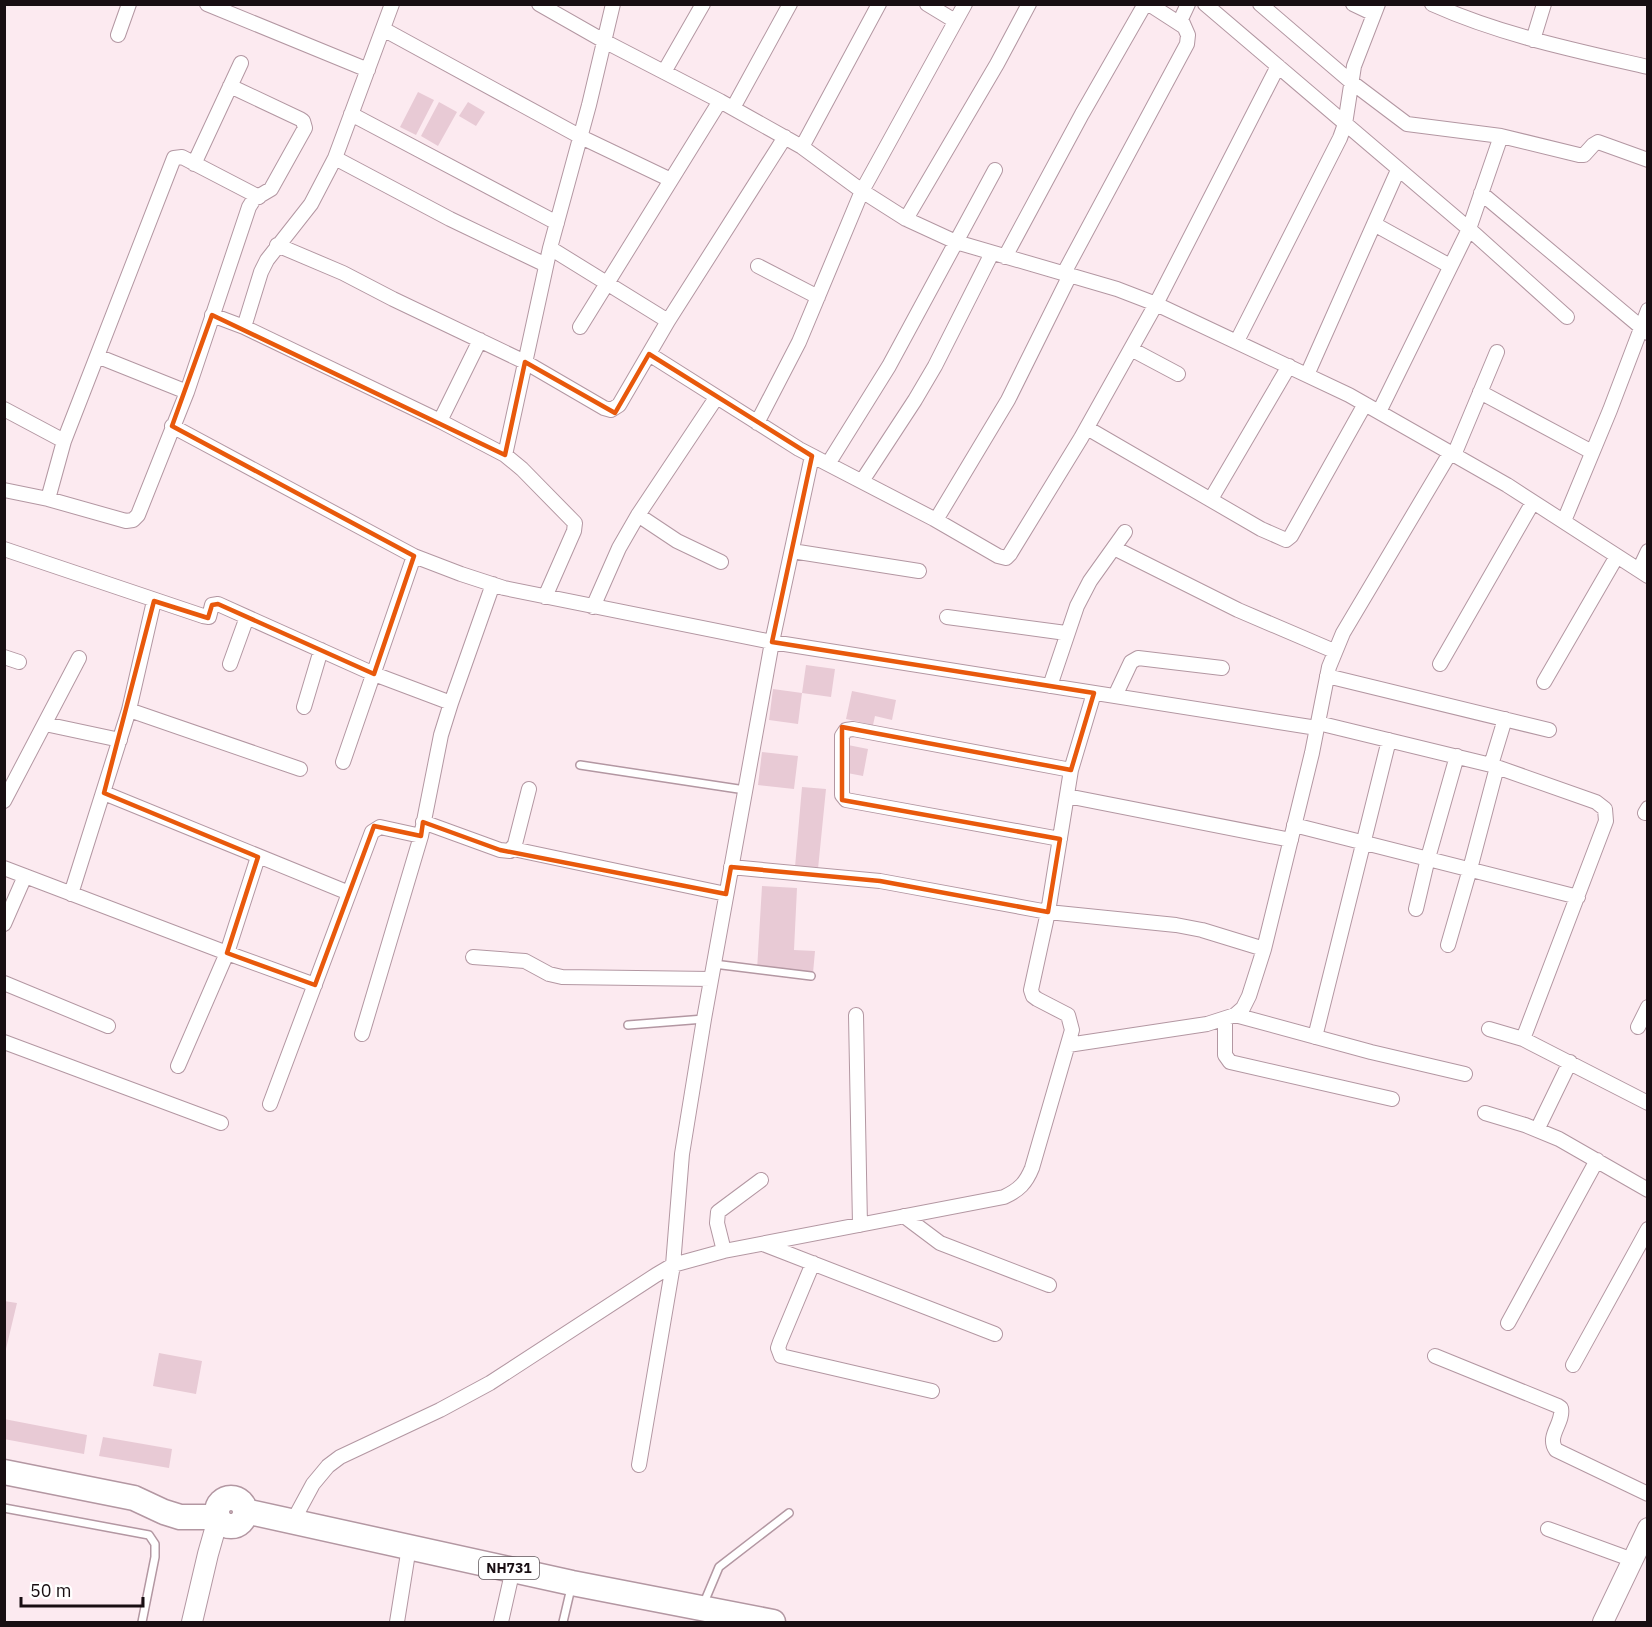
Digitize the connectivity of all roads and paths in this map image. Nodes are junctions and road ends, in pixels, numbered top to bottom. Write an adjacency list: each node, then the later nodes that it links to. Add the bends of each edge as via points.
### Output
1 (129, 4): 23 (street)
2 (207, 4): 29 (street)
3 (392, 4): 22 (street)
4 (539, 4): 25 (street)
5 (613, 4): 25 (street)
6 (703, 4): 30 (street)
7 (790, 4): 34 (street)
8 (879, 4): 40 (street)
9 (927, 4): 20 (street)
10 (965, 4): 20 (street)
11 (1029, 4): 50 (street)
12 (1147, 4): 21 (street); 57 (street)
13 (1188, 4): 21 (street, via 1181,19)
14 (1205, 4): 27 (street)
15 (1353, 4): 19 (street)
16 (1432, 4): 24 (street)
17 (1544, 4): 24 (street)
18 (1262, 5): 31 (street)
19 (1376, 9): 31 (street)
20 (956, 21): 47 (street)
21 (1183, 26): 61 (street, via 1187,44)
22 (383, 29): 29 (street); 38 (street)
23 (117, 35)
24 (1533, 40): 28 (street)
25 (604, 41): 30 (street); 38 (street)
26 (241, 63): 32 (street)
27 (1278, 66): 36 (street); 64 (street)
28 (1647, 67)
29 (368, 70): 35 (street)
30 (664, 72): 33 (street)
31 (1350, 81): 36 (street); 37 (street, via 1407,124)
32 (230, 86): 43 (street); 49 (street, via 300,119 305,125 271,189)
33 (720, 101): 34 (street); 46 (street)
34 (733, 108): 39 (street)
35 (351, 114): 41 (street); 51 (street)
36 (1345, 124): 45 (street); 73 (street)
37 (1501, 136): 42 (street, via 1579,155 1601,143); 48 (street)
38 (580, 137): 46 (street); 51 (street)
39 (785, 137): 40 (street); 68 (street)
40 (802, 147): 47 (street)
41 (335, 158): 55 (street, via 311,204); 58 (street)
42 (1647, 160)
43 (195, 164): 49 (street); 77 (street, via 174,158)
44 (995, 170): 54 (street)
45 (1398, 170): 52 (street); 53 (street)
46 (671, 180): 62 (street)
47 (862, 191): 50 (street); 63 (street)
48 (1481, 193): 53 (street); 71 (street)
49 (259, 197): 66 (street, via 249,207)
50 (906, 219): 54 (street)
51 (557, 223): 56 (street)
52 (1374, 224): 60 (street); 81 (street)
53 (1469, 230): 60 (street); 67 (street)
54 (956, 242): 57 (street); 97 (street, via 889,366)
55 (277, 245): 69 (street, via 261,272); 72 (street, via 344,273)
56 (550, 248): 58 (street); 62 (street)
57 (999, 255): 61 (street); 98 (street, via 915,400)
58 (546, 265): 78 (street)
59 (758, 266): 63 (street)
60 (1450, 266): 87 (street)
61 (1067, 274): 64 (street); 104 (street, via 1008,400)
62 (607, 284): 68 (street); 70 (street)
63 (818, 297): 89 (street)
64 (1156, 304): 73 (street); 74 (street)
65 (1647, 310): 71 (street)
66 (212, 315): 69 (street); 82 (street)
67 (1567, 317)
68 (668, 321): 76 (street)
69 (244, 327): 88 (street)
70 (580, 327)
71 (1645, 330): 93 (street)
72 (480, 340): 78 (street); 88 (street)
73 (1237, 341): 79 (street)
74 (1131, 349): 80 (street); 91 (street)
75 (1497, 352): 83 (street)
76 (649, 354): 78 (street, via 620,405 612,410); 84 (street)
77 (97, 356): 82 (street); 92 (street)
78 (525, 362): 95 (street)
79 (1288, 366): 81 (street); 101 (street)
80 (1178, 374)
81 (1307, 375): 85 (street)
82 (187, 392): 90 (street)
83 (1480, 392): 93 (street); 94 (street)
84 (716, 398): 89 (street); 103 (street)
85 (1365, 404): 87 (street); 101 (street, via 1289,539 1279,538)
86 (4, 410): 92 (street)
87 (1379, 412): 94 (street)
88 (440, 421): 95 (street)
89 (757, 423): 96 (street)
90 (172, 426): 100 (street, via 133,520); 111 (street)
91 (1087, 428): 101 (street); 104 (street, via 1008,556 998,556)
92 (64, 441): 100 (street)
93 (1592, 452): 105 (street)
94 (1452, 454): 102 (street); 125 (street)
95 (505, 455): 117 (street, via 575,523)
96 (812, 456): 97 (street); 109 (street)
97 (828, 464): 98 (street)
98 (862, 481): 104 (street)
99 (4, 490): 100 (street)
100 (48, 499)
101 (1211, 499)
102 (1533, 502): 105 (street); 130 (street)
103 (638, 515): 113 (street, via 676,541); 119 (street)
104 (936, 520)
105 (1564, 520): 112 (street)
106 (1125, 532): 107 (street)
107 (1114, 548): 122 (street, via 1090,581); 125 (street, via 1238,610)
108 (4, 549): 118 (street)
109 (792, 551): 114 (street); 123 (street)
110 (1647, 551): 115 (street)
111 (414, 556): 116 (street); 132 (street)
112 (1617, 556): 115 (street); 134 (street)
113 (721, 562)
114 (919, 571)
115 (1643, 573)
116 (493, 584): 117 (street); 138 (street)
117 (546, 597): 119 (street)
118 (154, 601): 120 (street, via 208,617 216,603); 140 (street)
119 (593, 607): 123 (street)
120 (248, 616): 124 (street); 129 (street)
121 (947, 617): 122 (street)
122 (1066, 633): 135 (street)
123 (772, 642): 135 (street); 154 (street)
124 (321, 650): 132 (street); 139 (street)
125 (1334, 651): 133 (street)
126 (4, 657): 128 (street)
127 (79, 658): 142 (street)
128 (19, 663)
129 (230, 664)
130 (1440, 664)
131 (1222, 668): 137 (street, via 1138,658 1129,667)
132 (374, 674): 138 (street); 148 (street)
133 (1328, 676): 141 (street); 143 (street)
134 (1544, 682)
135 (1050, 686): 136 (street)
136 (1094, 693): 137 (street); 152 (street)
137 (1115, 696): 143 (street)
138 (451, 703): 159 (street)
139 (304, 707)
140 (129, 710): 145 (street); 151 (street)
141 (1505, 719): 144 (street); 150 (street)
142 (45, 724): 145 (street); 157 (street)
143 (1317, 725): 146 (street); 158 (street)
144 (1549, 730)
145 (120, 740): 155 (street)
146 (1389, 740): 147 (street); 162 (street)
147 (1457, 756): 150 (street); 165 (street)
148 (343, 762)
149 (580, 765): 154 (lane)
150 (1494, 766): 168 (street); 173 (street, via 1596,802 1605,809 1606,822)
151 (300, 769)
152 (1071, 770): 156 (street); 160 (street, via 853,729 842,736 842,790 846,800)
153 (529, 789): 163 (street)
154 (745, 790): 166 (street)
155 (104, 793): 164 (street); 171 (street)
156 (1067, 796): 160 (street); 161 (street)
157 (4, 801)
158 (1294, 825): 161 (street); 162 (street)
159 (422, 829): 163 (street, via 500,850); 170 (street, via 375,829); 194 (street)
160 (1060, 839): 175 (street)
161 (1291, 840): 178 (street)
162 (1365, 841): 165 (street); 195 (street)
163 (513, 849): 172 (street)
164 (258, 857): 170 (street); 179 (street)
165 (1428, 858): 168 (street); 174 (street)
166 (731, 867): 172 (street); 175 (street, via 880,881)
167 (4, 868): 169 (street)
168 (1470, 869): 173 (street); 177 (street)
169 (25, 876): 171 (street); 176 (street)
170 (349, 893): 185 (street)
171 (71, 894): 179 (street)
172 (726, 894): 181 (street)
173 (1578, 897): 196 (street)
174 (1416, 909)
175 (1048, 912): 178 (street, via 1192,927); 198 (street, via 1031,993 1071,1018)
176 (4, 924)
177 (1448, 945)
178 (1264, 950): 188 (street, via 1243,1008)
179 (227, 953): 185 (street); 200 (street)
180 (473, 957): 183 (street, via 525,962 562,977)
181 (714, 964): 182 (lane); 183 (street)
182 (811, 976)
183 (711, 979): 189 (street)
184 (4, 983): 191 (street)
185 (315, 985): 204 (street)
186 (1647, 1007): 192 (street)
187 (856, 1015): 212 (street)
188 (1230, 1017): 195 (street); 198 (street); 202 (street, via 1225,1055 1230,1062)
189 (704, 1019): 190 (lane); 217 (street, via 682,1154)
190 (628, 1025)
191 (108, 1026)
192 (1638, 1027)
193 (1489, 1029): 196 (street)
194 (362, 1034)
195 (1315, 1037): 201 (street)
196 (1523, 1039): 199 (street)
197 (4, 1042): 206 (street)
198 (1068, 1045): 211 (street, via 1032,1168 1023,1186 1004,1197)
199 (1570, 1062): 203 (street); 207 (street)
200 (178, 1066)
201 (1465, 1074)
202 (1392, 1099)
203 (1647, 1103)
204 (270, 1104)
205 (1485, 1113): 207 (street)
206 (221, 1123)
207 (1537, 1130): 208 (street)
208 (1597, 1160): 210 (street); 219 (street)
209 (761, 1180): 215 (street, via 718,1212)
210 (1647, 1190)
211 (904, 1216): 212 (street); 218 (street, via 940,1243)
212 (860, 1225): 214 (street)
213 (1647, 1229): 222 (street)
214 (763, 1244): 215 (street); 216 (street)
215 (724, 1251): 217 (street)
216 (813, 1263): 220 (street); 223 (street, via 780,1342 781,1356)
217 (673, 1265): 224 (street); 230 (street, via 490,1383 340,1457 320,1474)
218 (1049, 1285)
219 (1508, 1323)
220 (995, 1334)
221 (1435, 1356): 226 (street, via 1558,1406 1562,1413 1552,1440 1556,1450)
222 (1573, 1365)
223 (932, 1391)
224 (639, 1465)
225 (4, 1472): 229 (highway, via 134,1498 180,1517)
226 (1647, 1494)
227 (4, 1508): 239 (lane, via 149,1535 155,1544 155,1557)
228 (789, 1513): 237 (lane, via 719,1567)
229 (218, 1518): 230 (highway, NH731, via 218,1505 230,1497 238,1499 245,1511); 240 (street)
230 (293, 1521): 233 (highway, NH731)
231 (1647, 1528): 234 (street)
232 (1548, 1529): 234 (street)
233 (409, 1547): 235 (highway, NH731); 241 (street)
234 (1633, 1560): 245 (street)
235 (513, 1569): 236 (highway, NH731); 242 (street)
236 (572, 1582): 237 (highway, NH731); 243 (lane)
237 (702, 1609): 238 (highway, NH731)
238 (729, 1618): 244 (highway, NH731)
239 (142, 1623)
240 (192, 1623)
241 (397, 1623)
242 (501, 1623)
243 (563, 1623)
244 (773, 1623)
245 (1603, 1623)

